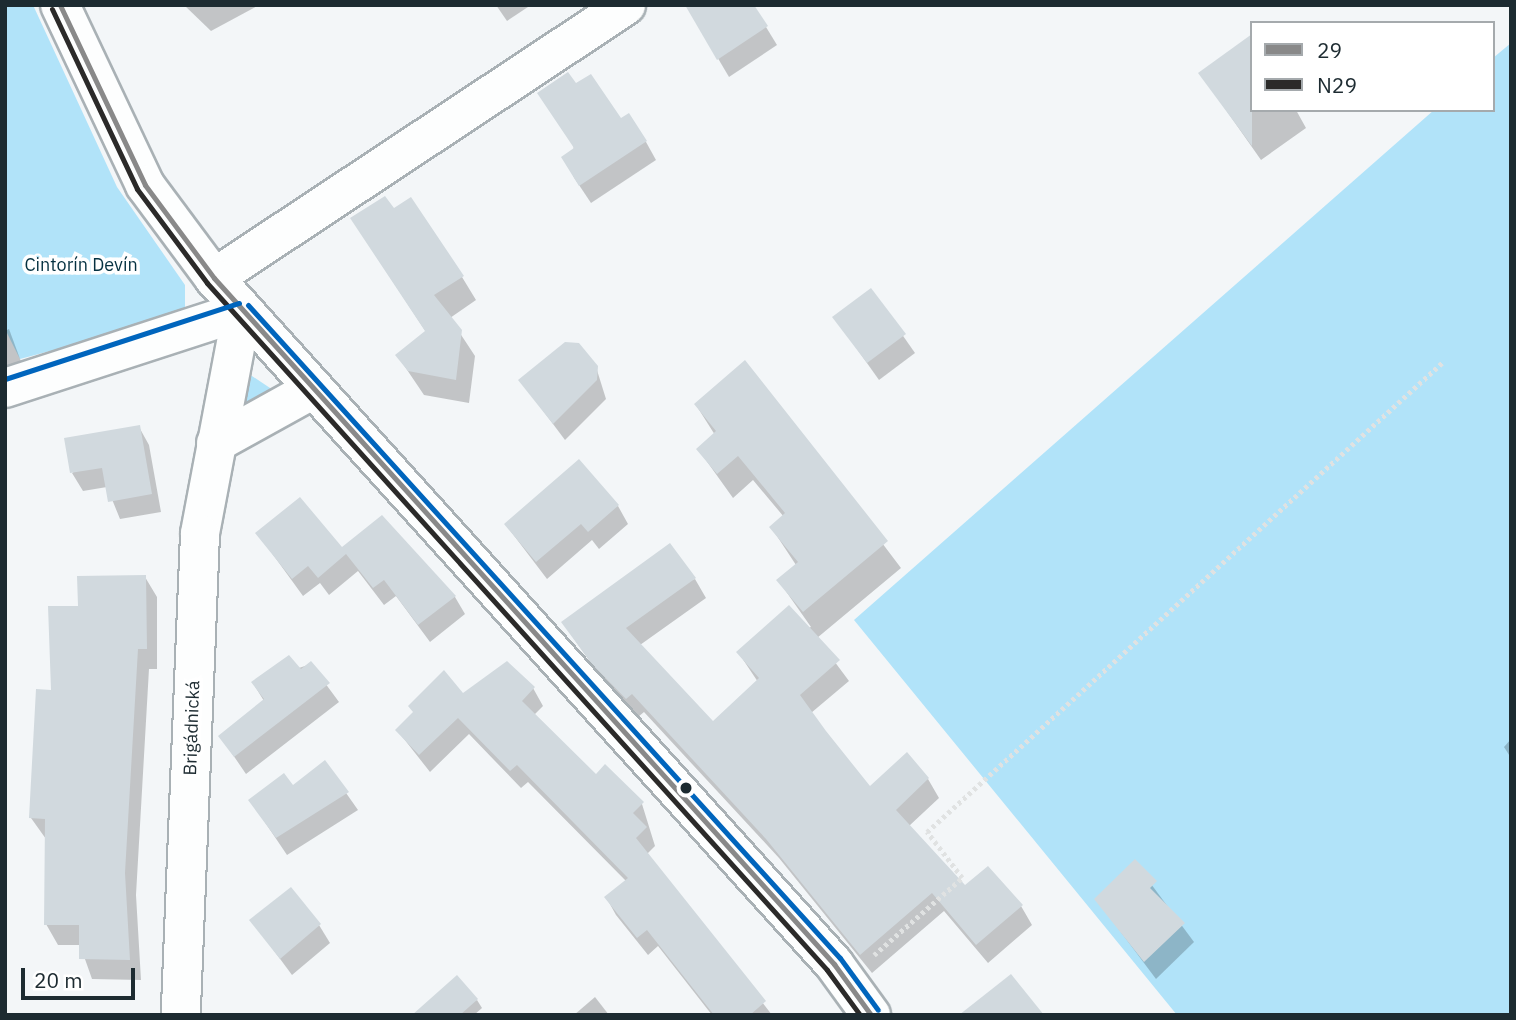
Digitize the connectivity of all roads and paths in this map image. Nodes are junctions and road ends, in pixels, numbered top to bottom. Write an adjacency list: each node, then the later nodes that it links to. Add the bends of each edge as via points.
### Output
1 (60, 5): 3 (street, via 145,185)
2 (626, 5): 3 (street)
3 (214, 278): 4 (street)
4 (242, 312): 6 (street); 7 (street); 8 (street, Brigádnická)
5 (1443, 362): 9 (path, via 927,832 962,878)
6 (5, 388)
7 (310, 391): 8 (street); 11 (street, via 834,964)
8 (216, 443): 10 (street, Brigádnická, via 200,534)
9 (870, 958)
10 (181, 1015)
11 (871, 1015)

